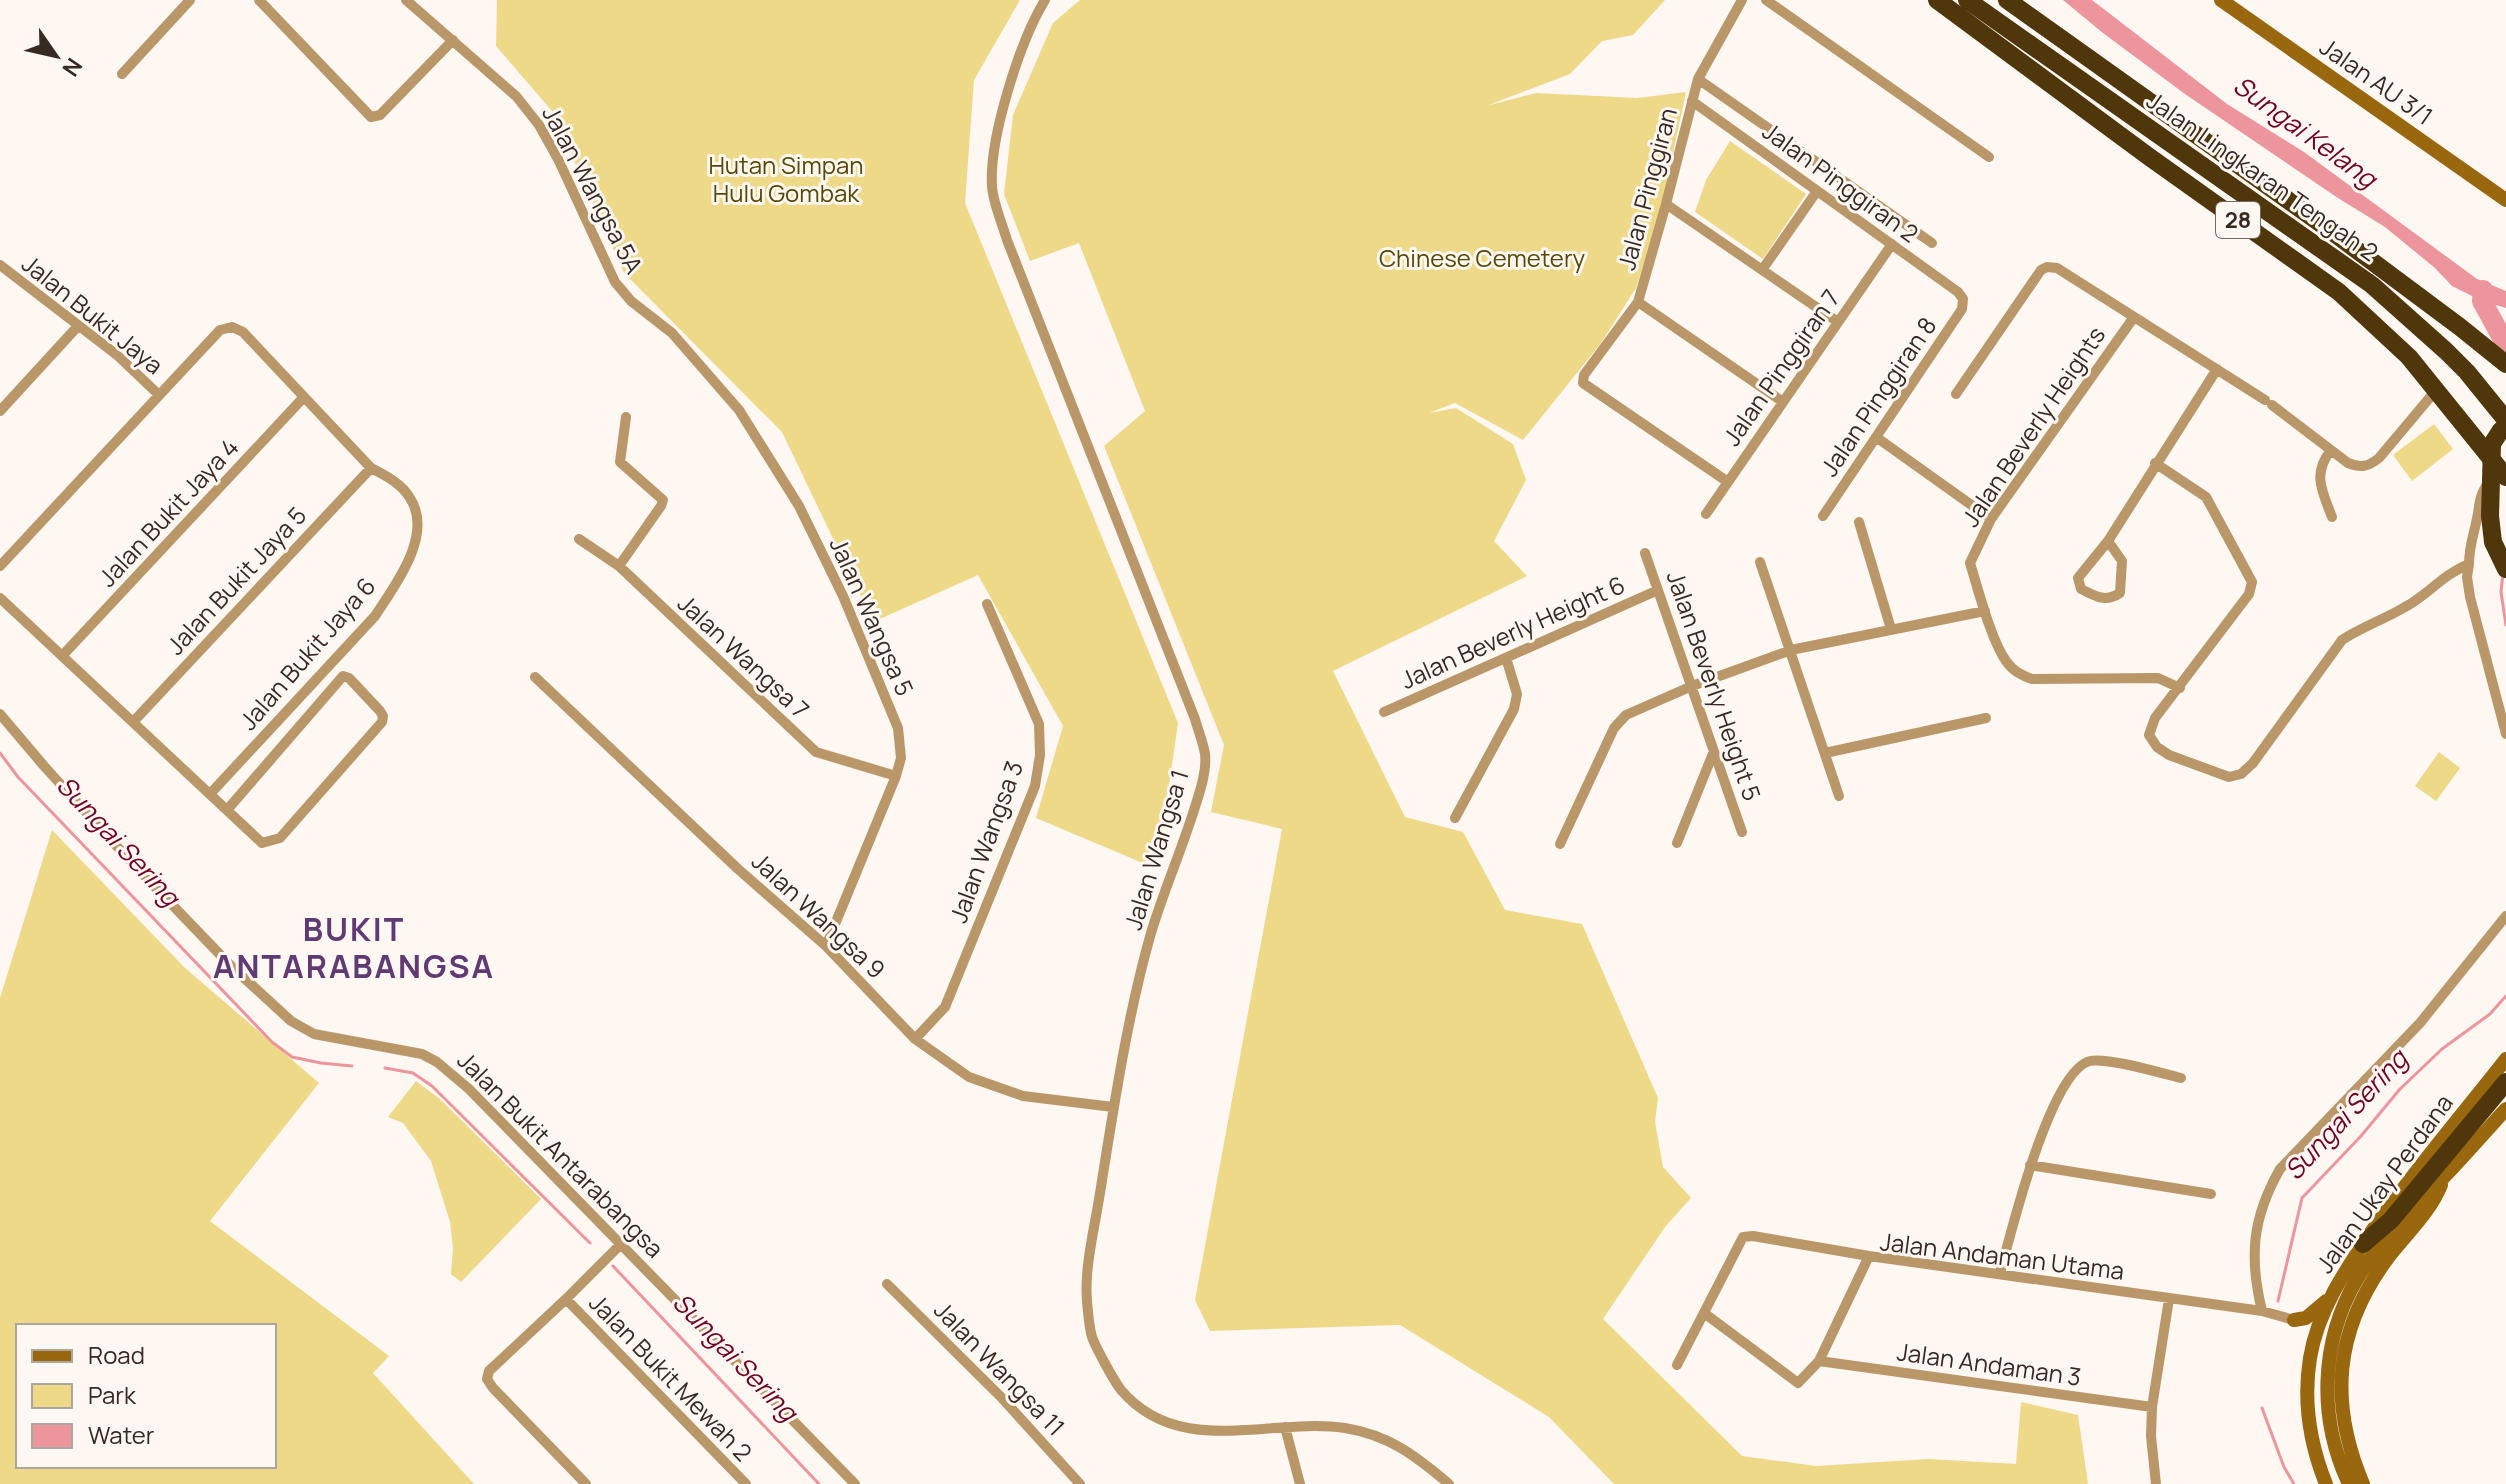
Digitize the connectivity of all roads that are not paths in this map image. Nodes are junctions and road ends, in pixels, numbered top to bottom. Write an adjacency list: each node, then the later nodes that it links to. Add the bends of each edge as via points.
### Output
1 (190, 0): 12 (street)
2 (259, 0): 11 (street, via 371,117 380,115)
3 (406, 0): 11 (street, Jalan Wangsa 5A)
4 (1045, 0): 93 (street, Jalan Wangsa 1, via 1010,84 992,187 1007,240 1205,754 1197,799 1152,930)
5 (1742, 0): 13 (street, Jalan Pinggiran)
6 (1766, 0): 15 (street)
7 (1937, 0): 31 (highway, Jalan Lingkaran Tengah 2 / 28, via 2339,292)
8 (1967, 0): 38 (highway, Jalan Lingkaran Tengah 2 / 28, via 2372,285 2457,361)
9 (2007, 0): 29 (highway, via 2334,233)
10 (2221, 0): 17 (street, Jalan AU 3/1)
11 (453, 40): 28 (street, Jalan Wangsa 5A, via 516,96 539,125 615,282)
12 (122, 74)
13 (1698, 79): 14 (street, Jalan Pinggiran); 19 (street, Jalan Pinggiran 2)
14 (1692, 101): 16 (street, Jalan Pinggiran 2); 18 (street, Jalan Pinggiran)
15 (1989, 157)
16 (1817, 191): 20 (street, Jalan Pinggiran 2); 22 (street)
17 (2506, 200)
18 (1666, 204): 22 (street); 24 (street, Jalan Pinggiran)
19 (1932, 243)
20 (1892, 244): 23 (street, Jalan Pinggiran 2); 26 (street, Jalan Pinggiran 7)
21 (0, 265): 27 (street, Jalan Bukit Jaya)
22 (1762, 270): 26 (street)
23 (1963, 299): 39 (street, Jalan Pinggiran 8, via 1962,309)
24 (1638, 302): 35 (street); 45 (street, Jalan Pinggiran, via 1583,383)
25 (2134, 317): 30 (street); 32 (street, via 2057,268 2047,267); 51 (street, Jalan Beverly Heights)
26 (1838, 322): 35 (street, Jalan Pinggiran 7)
27 (78, 326): 33 (street, Jalan Bukit Jaya); 36 (street)
28 (672, 333): 79 (street, Jalan Wangsa 5, via 739,410 799,506 898,728 901,758)
29 (2506, 364)
30 (2217, 369): 40 (street); 42 (street)
31 (2437, 389): 40 (street, via 2370,466 2348,463); 41 (highway, Jalan Lingkaran Tengah 2 / 28)
32 (1956, 394)
33 (159, 395): 34 (street, Jalan Bukit Jaya 6, via 220,330 232,327 243,332); 58 (street)
34 (304, 397): 43 (street, Jalan Bukit Jaya 6); 67 (street, Jalan Bukit Jaya 4)
35 (1783, 402): 45 (street, Jalan Pinggiran 7)
36 (0, 411)
37 (626, 417): 59 (street, via 620,462 663,500)
38 (2505, 426): 60 (highway, bridge, via 2492,444 2490,516 2493,542)
39 (1876, 437): 49 (street, Jalan Pinggiran 8); 51 (street)
40 (2331, 450): 50 (street, via 2319,478)
41 (2486, 450): 44 (highway, Jalan Lingkaran Tengah 2 / 28); 47 (street, via 2488,483 2478,497)
42 (2155, 463): 54 (street); 71 (street, via 2206,497 2252,582 2249,594)
43 (371, 468): 75 (street, Jalan Bukit Jaya 5); 80 (street, Jalan Bukit Jaya 6, via 410,498 418,520 419,536 394,588 375,616)
44 (2506, 477)
45 (1728, 482): 48 (street, Jalan Pinggiran 7)
46 (2503, 498): 47 (street)
47 (2478, 512): 57 (street)
48 (1706, 514)
49 (1823, 516)
50 (2332, 517)
51 (1991, 519): 64 (street, Jalan Beverly Heights, via 1970,563)
52 (1859, 522): 65 (street)
53 (579, 539): 59 (street, Jalan Wangsa 7)
54 (2108, 541): 54 (street, via 2078,578 2081,589 2101,599 2120,593 2122,561)
55 (1645, 553): 61 (street, Jalan Beverly Height 5)
56 (1760, 562): 66 (street)
57 (2469, 564): 71 (street, via 2406,607 2342,640 2241,774 2229,777 2157,747 2149,735 2155,718); 76 (street, via 2470,597)
58 (0, 566)
59 (619, 566): 79 (street, Jalan Wangsa 7, via 816,752)
60 (2506, 569)
61 (1658, 590): 68 (street, Jalan Beverly Height 6); 70 (street, Jalan Beverly Height 5)
62 (0, 598): 67 (street)
63 (987, 604): 89 (street, Jalan Wangsa 3, via 1039,724 1035,786 945,1007)
64 (1985, 611): 65 (street); 71 (street, Jalan Beverly Heights, via 2004,659 2032,679 2158,678)
65 (1891, 629): 66 (street)
66 (1791, 650): 70 (street); 78 (street)
67 (62, 656): 75 (street)
68 (1506, 658): 72 (street, Jalan Beverly Height 6); 83 (street, via 1517,694 1514,709)
69 (535, 677): 88 (street, Jalan Wangsa 9)
70 (1692, 686): 77 (street, Jalan Beverly Height 5); 86 (street, via 1626,715 1614,728)
71 (2180, 688)
72 (1384, 712)
73 (0, 714): 98 (street, Jalan Bukit Antarabangsa, via 131,862 291,1021 314,1034 422,1054 437,1062)
74 (1986, 718): 78 (street)
75 (133, 722): 80 (street)
76 (2506, 734)
77 (1714, 751): 84 (street, Jalan Beverly Height 5); 85 (street)
78 (1825, 753): 81 (street)
79 (896, 776): 88 (street, Jalan Wangsa 5)
80 (210, 794): 82 (street)
81 (1839, 796)
82 (227, 810): 82 (street, via 343,676 383,716 280,838 262,843)
83 (1455, 818)
84 (1742, 832)
85 (1677, 843)
86 (1560, 844)
87 (2506, 916): 106 (street, via 2420,1023 2280,1169 2268,1189 2254,1240 2254,1279)
88 (826, 946): 89 (street, Jalan Wangsa 9)
89 (915, 1039): 93 (street, Jalan Wangsa 9, via 969,1077 1023,1096)
90 (2506, 1059): 99 (street, Jalan Ukay Perdana)
91 (2181, 1078): 95 (street, via 2089,1061 2063,1087)
92 (2506, 1082): 99 (highway, via 2391,1220)
93 (1113, 1107): 113 (street, Jalan Wangsa 1, via 1086,1299 1092,1337 1121,1389 1153,1417 1192,1430)
94 (2506, 1109): 96 (street, Jalan Ukay Perdana)
95 (2030, 1165): 97 (street); 101 (street)
96 (2444, 1177): 122 (street, Jalan Ukay Perdana, via 2379,1248 2341,1311 2326,1394 2329,1427); 123 (street, via 2433,1204 2378,1272 2352,1321 2341,1390 2350,1452)
97 (2211, 1194)
98 (622, 1243): 104 (street); 116 (street, Jalan Bukit Antarabangsa)
99 (2363, 1244): 103 (street, Jalan Ukay Perdana)
100 (1869, 1256): 101 (street, Jalan Andaman Utama); 107 (street, via 1743,1237); 110 (street, Jalan Andaman Utama)
101 (2000, 1273): 105 (street, Jalan Andaman Utama)
102 (887, 1284): 117 (street, Jalan Wangsa 11)
103 (2329, 1297): 108 (street, via 2313,1314); 109 (street, Jalan Ukay Perdana)
104 (566, 1299): 114 (street, via 489,1371 487,1379); 115 (street, Jalan Bukit Mewah 2)
105 (2169, 1299): 106 (street, Jalan Andaman Utama); 112 (street)
106 (2262, 1311): 108 (street, Jalan Andaman Utama)
107 (1704, 1313): 110 (street, via 1793,1381 1803,1380); 111 (street)
108 (2294, 1320): 109 (street, via 2307,1337)
109 (2310, 1356): 121 (street, Jalan Ukay Perdana, via 2309,1432)
110 (1819, 1361): 112 (street, Jalan Andaman 3)
111 (1677, 1365)
112 (2152, 1407): 120 (street)
113 (1285, 1427): 118 (street); 119 (street, Jalan Wangsa 1, via 1342,1427 1390,1440)
114 (586, 1484)
115 (746, 1484)
116 (855, 1484)
117 (1080, 1484)
118 (1300, 1484)
119 (1449, 1484)
120 (2156, 1484)
121 (2326, 1484)
122 (2349, 1484)
123 (2363, 1484)

